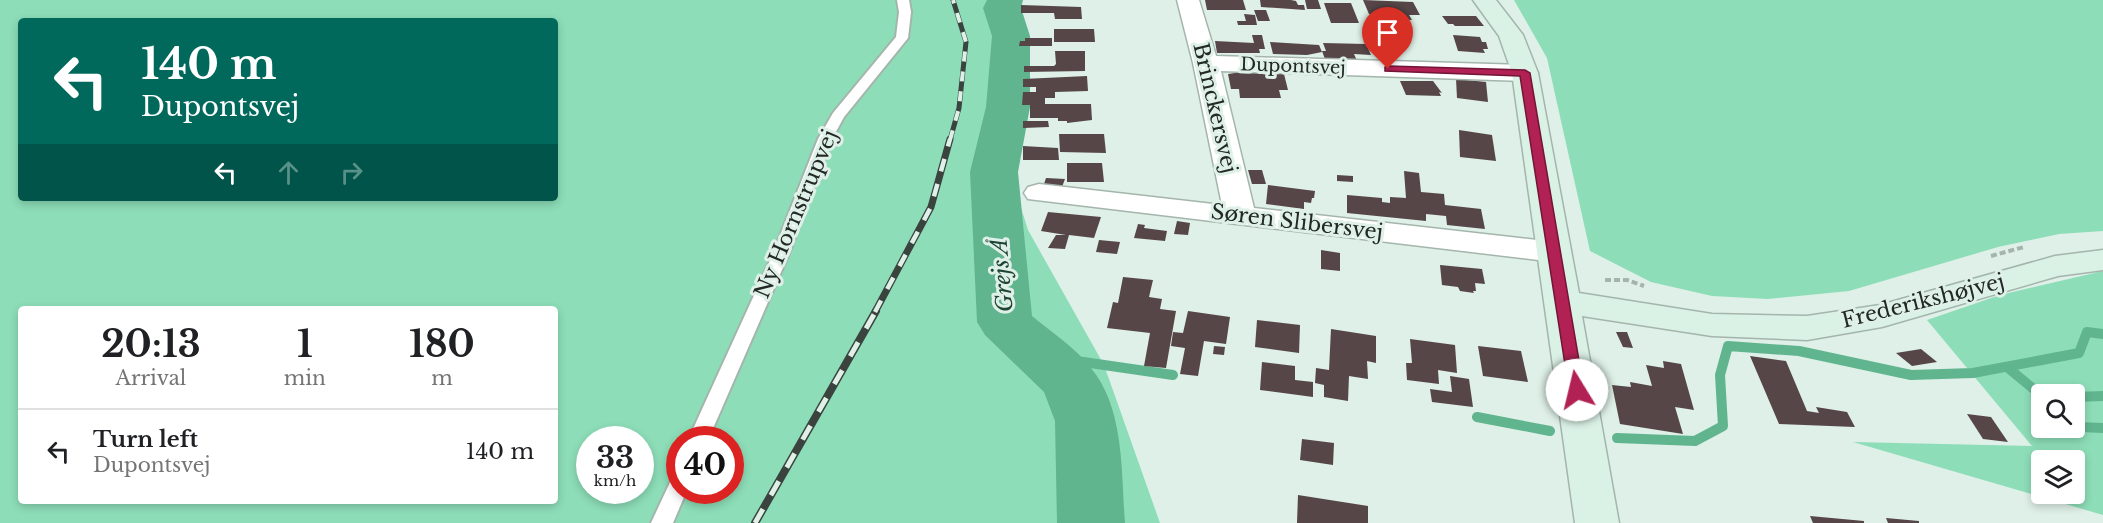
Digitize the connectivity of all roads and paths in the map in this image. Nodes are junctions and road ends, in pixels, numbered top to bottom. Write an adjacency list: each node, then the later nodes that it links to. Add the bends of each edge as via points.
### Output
1 (903, 0): 13 (lane, Ny Hornstrupvej, via 902,38 838,116 825,139 780,256)
2 (1188, 0): 4 (street, Brinckersvej)
3 (1484, 0): 5 (street, via 1511,35)
4 (1206, 63): 5 (street, Dupontsvej); 7 (street, Brinckersvej)
5 (1525, 73): 11 (street)
6 (1039, 193): 7 (street, Søren Slibersvej)
7 (1240, 216): 11 (street, Søren Slibersvej)
8 (2025, 246): 9 (path)
9 (1981, 259)
10 (2103, 260): 11 (street, Frederikshøjvej, via 2055,266 1882,316 1807,328 1712,325)
11 (1559, 277): 12 (path, via 1628,280); 16 (street)
12 (1648, 288)
13 (704, 426)
14 (670, 504): 15 (lane)
15 (662, 523)
16 (1597, 523)

